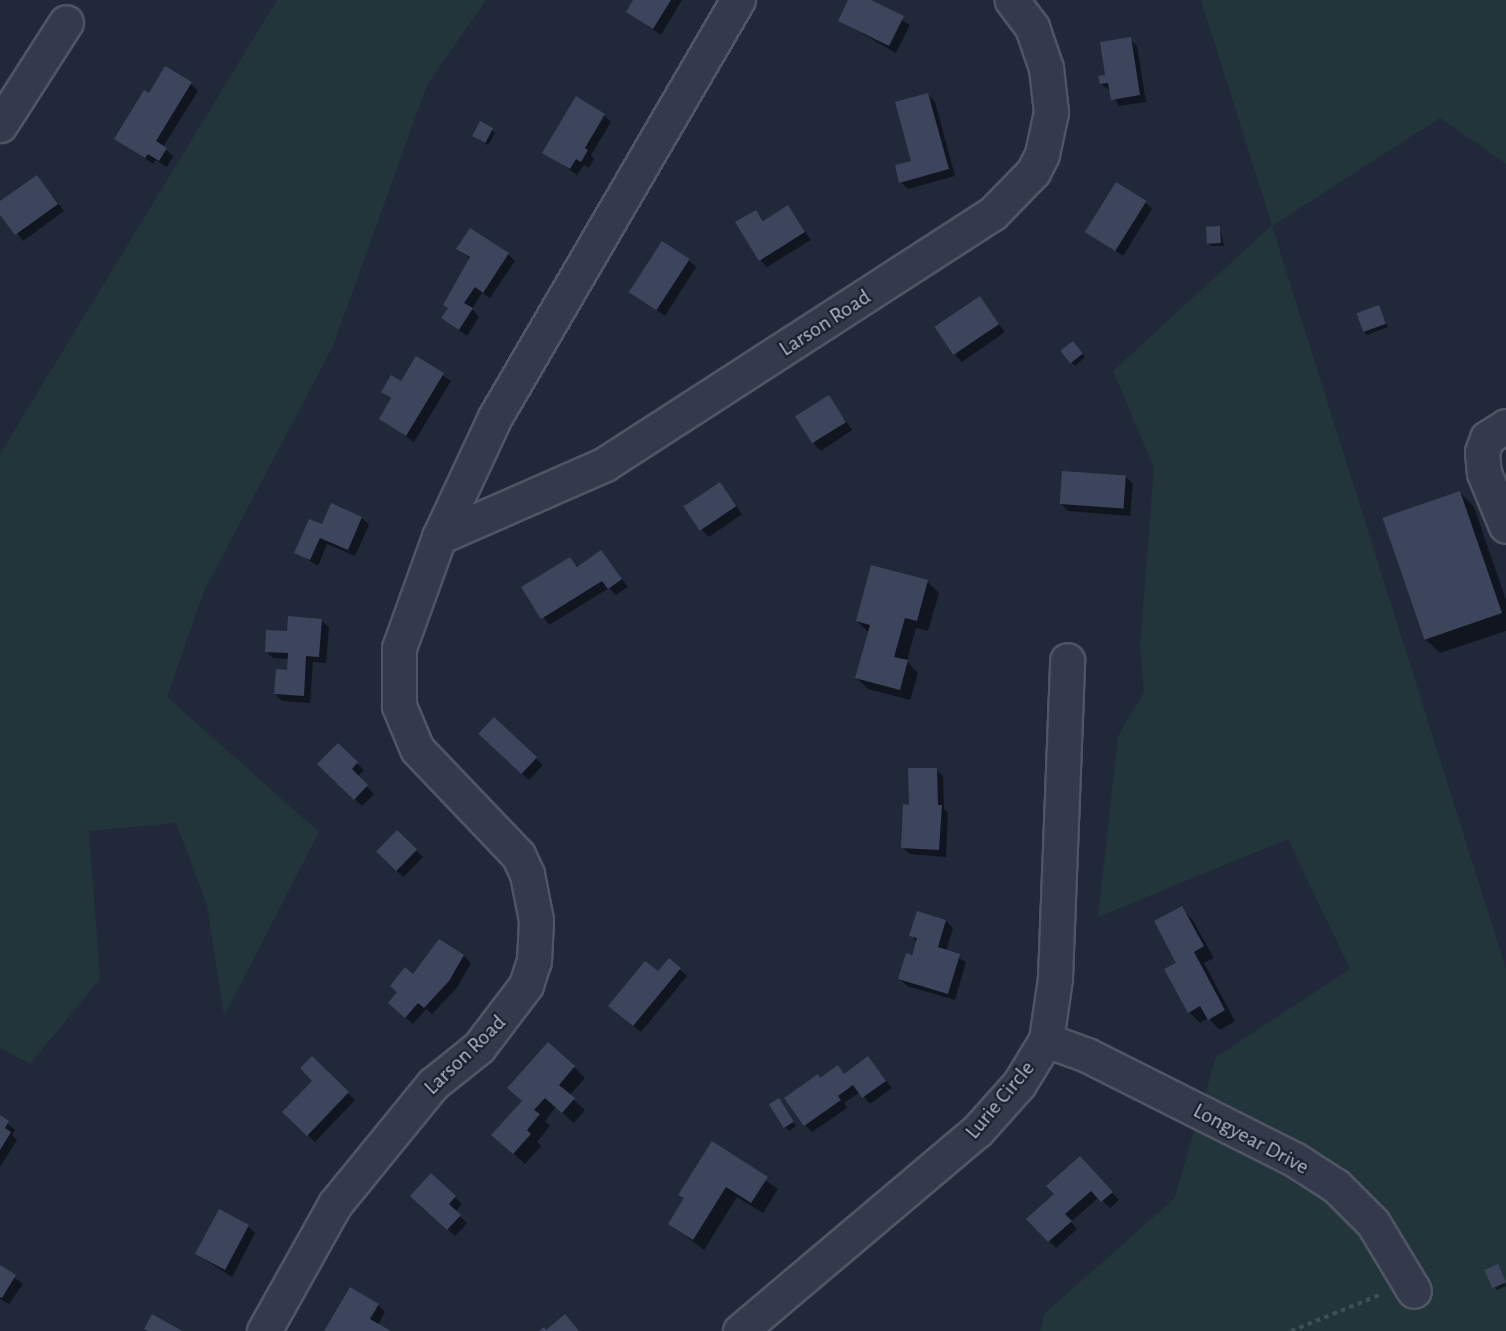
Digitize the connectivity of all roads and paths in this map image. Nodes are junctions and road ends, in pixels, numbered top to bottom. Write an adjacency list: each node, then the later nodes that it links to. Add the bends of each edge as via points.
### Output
1 (738, 0): 7 (street, Larson Road, via 495,417)
2 (1012, 0): 7 (street, Larson Road, via 1032,27 1049,86 1050,112 1042,154 1033,172 992,214 605,464)
3 (66, 22): 4 (street)
4 (0, 125)
5 (1506, 426): 6 (street, via 1487,438 1482,452 1484,473)
6 (1506, 525)
7 (439, 537): 11 (street, Larson Road, via 399,648 399,706 417,748 518,855 533,897 534,961 526,986 498,1026 479,1047 433,1084 334,1204)
8 (1067, 660): 9 (street, Lurie Circle, via 1055,978)
9 (1046, 1040): 10 (street, Longyear Drive, via 1088,1055 1336,1186 1373,1223); 12 (street, Lurie Circle, via 1019,1084 977,1131)
10 (1411, 1286): 13 (path)
11 (264, 1331)
12 (740, 1331)
13 (1291, 1331)

